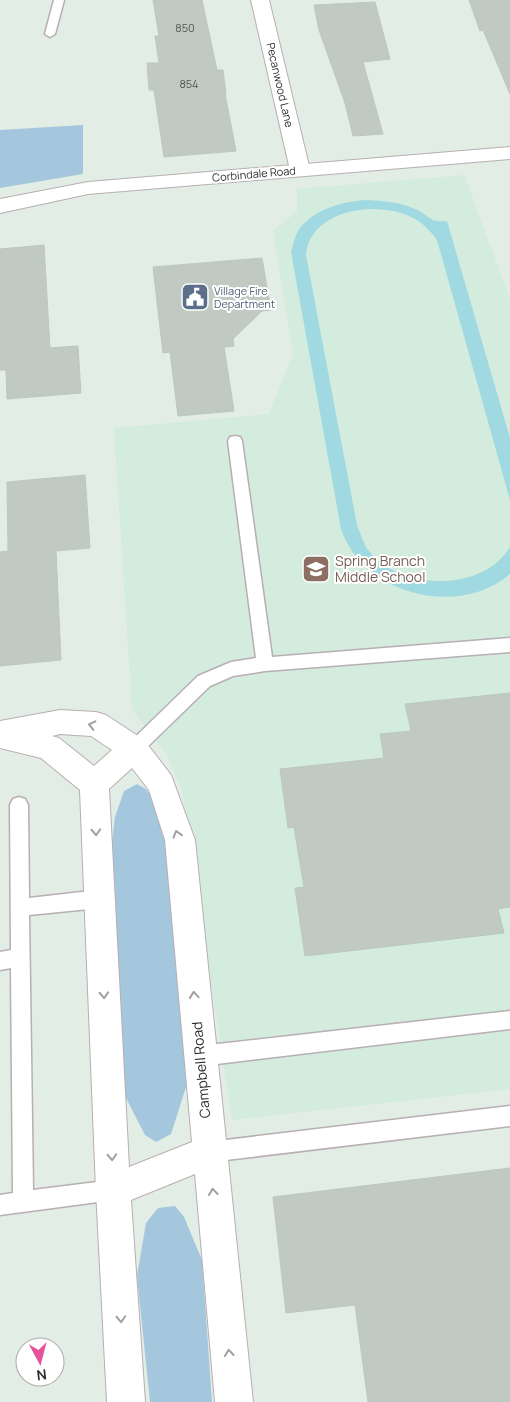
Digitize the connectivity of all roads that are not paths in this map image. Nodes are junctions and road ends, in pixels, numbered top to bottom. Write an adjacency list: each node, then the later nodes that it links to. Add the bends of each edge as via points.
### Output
1 (59, 0): 3 (lane)
2 (260, 0): 5 (street, Pecanwood Lane)
3 (50, 34)
4 (510, 153): 5 (street, Corbindale Road)
5 (300, 170): 6 (street, Corbindale Road, via 88,188)
6 (0, 206)
7 (235, 441): 9 (lane)
8 (510, 645): 9 (lane)
9 (265, 664): 11 (lane, via 231,669 204,681)
10 (0, 735): 11 (street, Campbell Road, one-way to 10, via 96,724 60,722); 12 (street, via 49,747)
11 (134, 749): 12 (street); 19 (street, Campbell Road, one-way to 11, via 180,840 161,784)
12 (94, 784): 14 (street, one-way to 14)
13 (19, 806): 15 (lane)
14 (99, 899): 15 (lane); 22 (street, one-way to 22)
15 (20, 907): 16 (lane)
16 (20, 958): 17 (lane); 23 (lane)
17 (0, 960)
18 (510, 1020): 19 (lane)
19 (200, 1056): 21 (street, Campbell Road)
20 (510, 1116): 21 (lane)
21 (209, 1152): 22 (street); 26 (street, Campbell Road, one-way to 21)
22 (113, 1190): 23 (lane); 25 (street, one-way to 25)
23 (23, 1202): 24 (lane)
24 (0, 1205)
25 (126, 1402)
26 (234, 1402)

